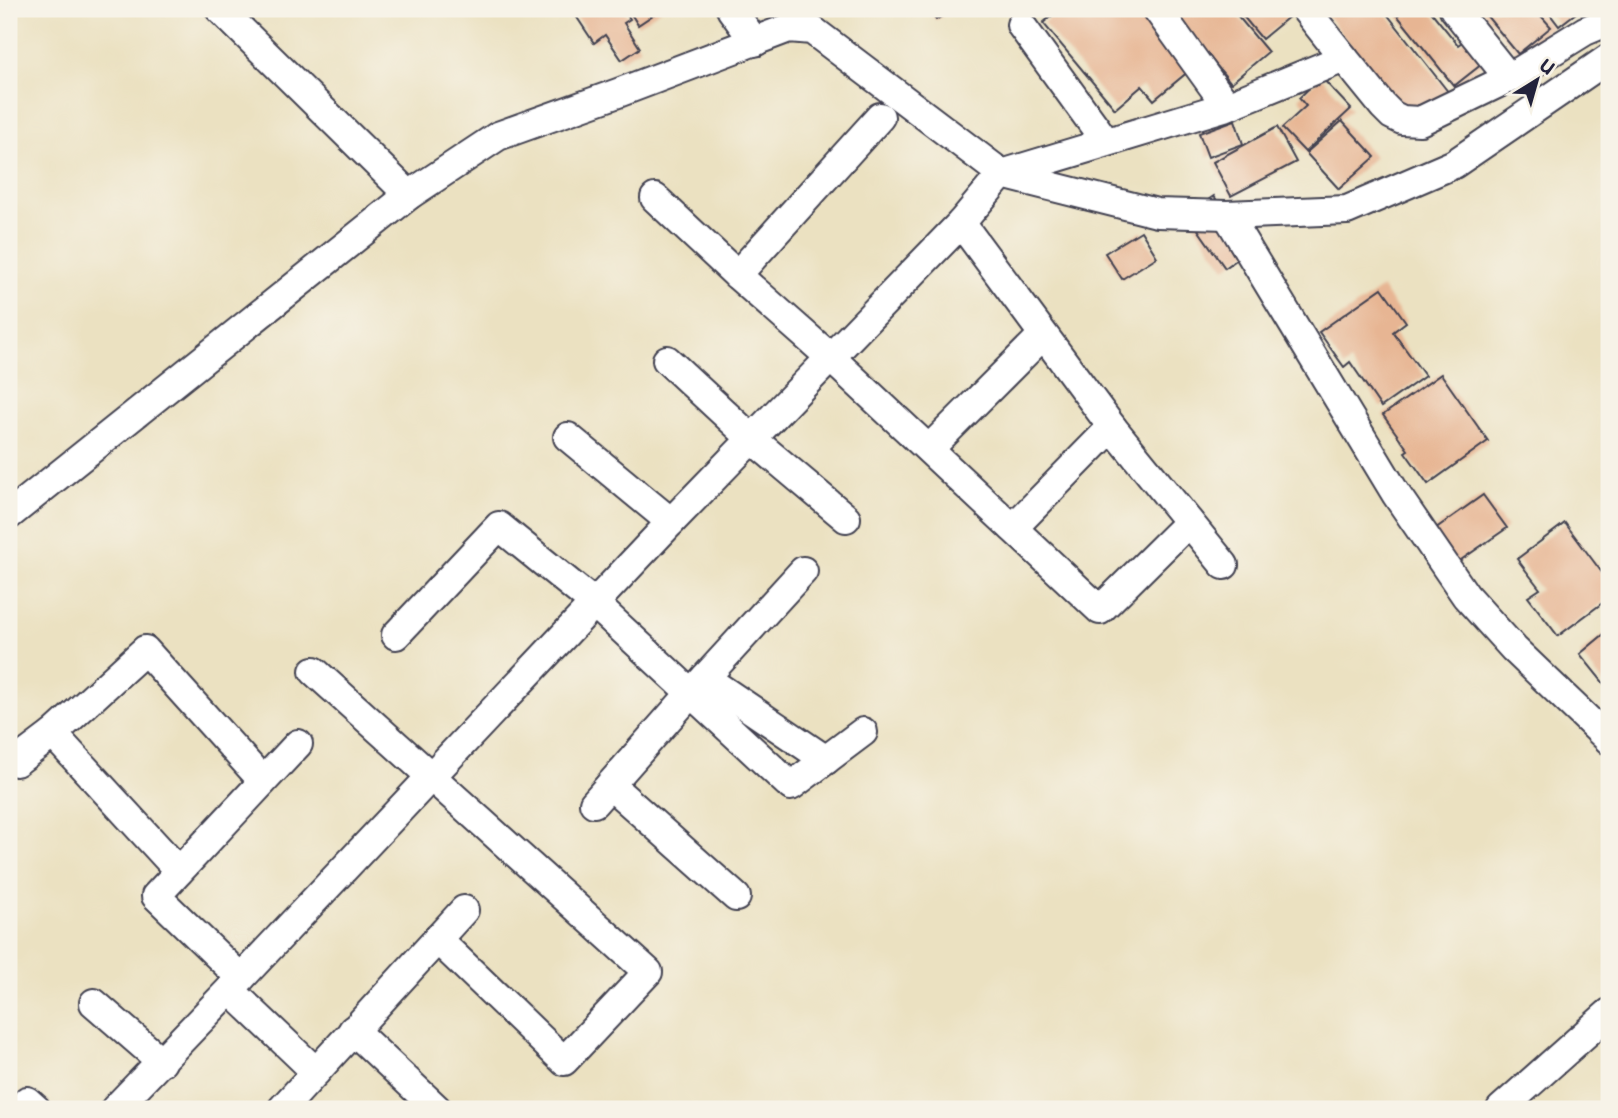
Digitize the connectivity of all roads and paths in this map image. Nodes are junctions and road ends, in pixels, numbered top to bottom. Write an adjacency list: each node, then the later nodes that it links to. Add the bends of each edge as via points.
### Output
1 (220, 9): 16 (street)
2 (731, 9): 8 (street)
3 (1157, 9): 12 (street)
4 (1305, 9): 9 (street)
5 (1454, 9): 11 (street)
6 (1609, 21): 11 (street)
7 (1021, 25): 14 (street)
8 (755, 42): 15 (street, via 789,28 813,30); 16 (street, via 498,136)
9 (1344, 58): 11 (street, via 1382,106 1402,120 1420,121); 12 (street)
10 (1609, 58): 18 (street, via 1454,164 1347,210)
11 (1509, 78)
12 (1227, 106): 14 (street)
13 (880, 117): 20 (street)
14 (1106, 142): 15 (street)
15 (1002, 174): 18 (street, via 1157,213); 19 (street)
16 (410, 195): 28 (street)
17 (655, 198): 20 (street)
18 (1227, 215): 41 (street, via 1396,494 1466,596)
19 (961, 223): 21 (street); 22 (street)
20 (737, 275): 22 (street)
21 (1043, 335): 24 (street); 27 (street)
22 (830, 357): 26 (street); 27 (street)
23 (667, 360): 26 (street)
24 (1112, 427): 31 (street); 32 (street)
25 (568, 438): 30 (street)
26 (752, 439): 29 (street); 30 (street)
27 (929, 449): 32 (street)
28 (9, 515)
29 (846, 518)
30 (671, 522): 35 (street)
31 (1189, 522): 32 (street, via 1100,610); 33 (street)
32 (1013, 528)
33 (1224, 565)
34 (803, 571): 38 (street)
35 (595, 604): 36 (street, via 499,526); 38 (street); 45 (street)
36 (396, 635)
37 (314, 671): 45 (street)
38 (698, 685): 43 (street); 43 (street, via 791,786); 48 (street, via 602,794)
39 (863, 732): 43 (street)
40 (52, 734): 44 (street); 46 (street, via 145,650); 47 (street)
41 (1609, 740)
42 (298, 744): 46 (street)
43 (826, 760)
44 (16, 762)
45 (431, 777): 50 (street, via 648,972 564,1061); 51 (street)
46 (263, 781): 47 (street)
47 (179, 871): 51 (street, via 156,896)
48 (736, 897)
49 (464, 910): 50 (street)
50 (437, 939): 54 (street)
51 (236, 984): 55 (street); 56 (street)
52 (94, 1003): 55 (street)
53 (1609, 1013): 60 (street)
54 (353, 1030): 56 (street); 59 (street)
55 (162, 1062): 57 (street)
56 (316, 1072): 58 (street)
57 (115, 1109)
58 (282, 1109)
59 (437, 1109)
60 (1501, 1109)

